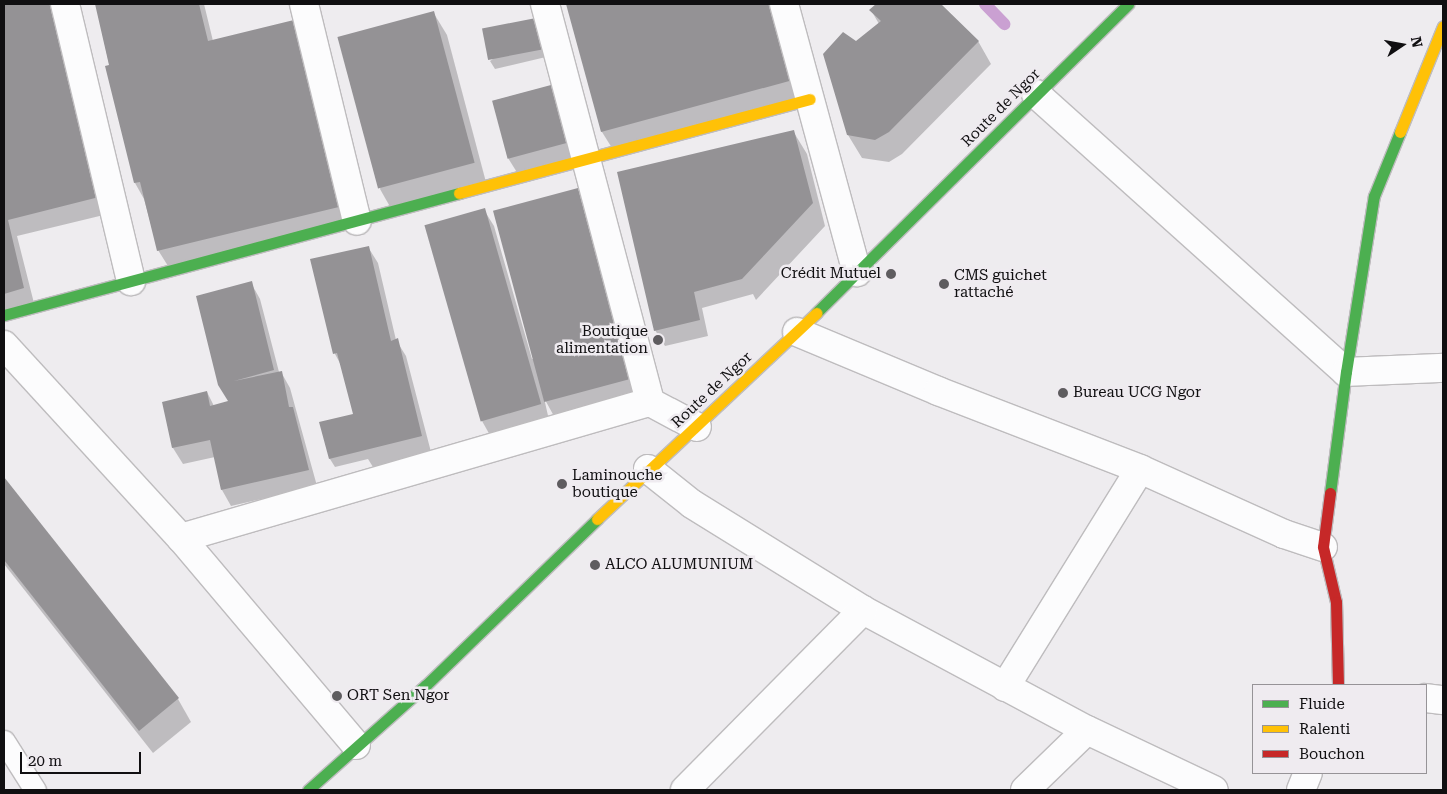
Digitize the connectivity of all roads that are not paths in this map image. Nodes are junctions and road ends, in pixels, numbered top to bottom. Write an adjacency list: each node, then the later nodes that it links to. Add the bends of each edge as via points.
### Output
1 (65, 4): 12 (street)
2 (304, 4): 10 (street)
3 (544, 4): 9 (street)
4 (784, 4): 8 (street)
5 (1128, 4): 7 (street, Route de Ngor)
6 (1443, 26): 17 (street, via 1374,196)
7 (1036, 94): 11 (street, Route de Ngor); 17 (street)
8 (810, 99): 9 (street); 11 (street)
9 (586, 160): 10 (street); 18 (street)
10 (357, 221): 12 (street)
11 (857, 272): 14 (street, Route de Ngor)
12 (131, 281): 13 (street)
13 (4, 315)
14 (797, 332): 19 (street, Route de Ngor); 21 (street)
15 (4, 345): 22 (street)
16 (1443, 368): 17 (street)
17 (1346, 372): 23 (street)
18 (650, 402): 19 (street); 22 (street)
19 (696, 427): 20 (street, Route de Ngor)
20 (648, 469): 24 (street, via 692,504); 31 (street, Route de Ngor, via 426,685)
21 (1140, 469): 23 (street, via 1284,534); 26 (street)
22 (181, 538): 31 (street)
23 (1323, 547): 25 (street, via 1336,602)
24 (863, 610): 26 (street); 35 (street)
25 (1338, 684)
26 (1005, 687): 29 (street)
27 (1427, 698): 28 (street)
28 (1443, 700)
29 (1087, 730): 36 (street); 37 (street)
30 (4, 741): 33 (lane)
31 (356, 745): 34 (street, Route de Ngor)
32 (1308, 774): 38 (street)
33 (35, 790)
34 (308, 790)
35 (686, 790)
36 (1025, 790)
37 (1214, 790)
38 (1301, 790)

